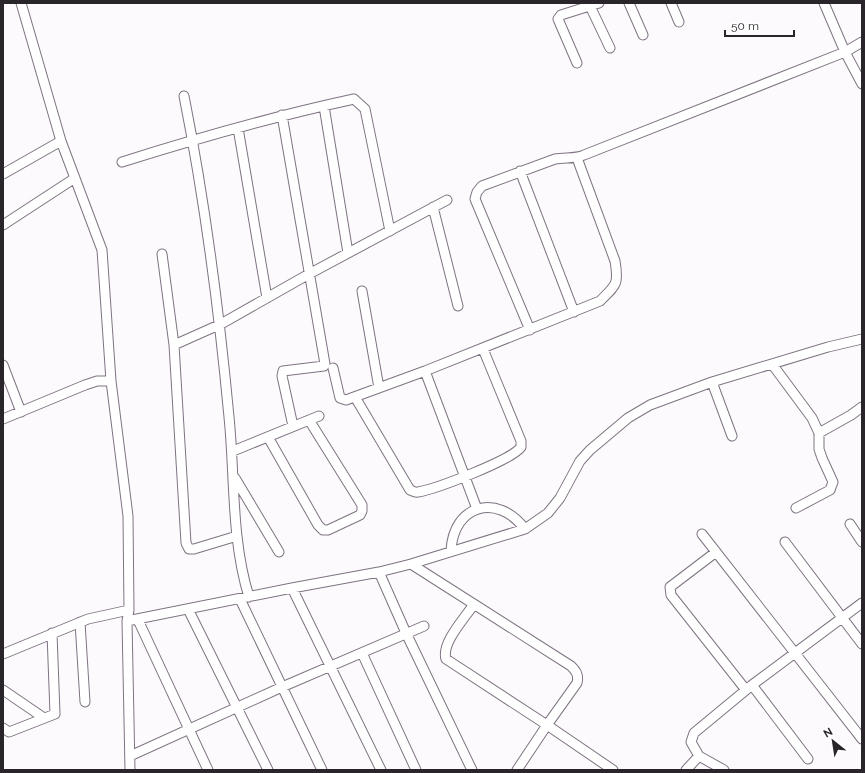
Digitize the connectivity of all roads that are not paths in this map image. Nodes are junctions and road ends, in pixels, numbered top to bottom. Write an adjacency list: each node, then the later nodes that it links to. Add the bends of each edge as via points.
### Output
1 (21, 3): 18 (street)
2 (629, 3): 7 (street)
3 (670, 3): 6 (street)
4 (824, 3): 10 (street)
5 (594, 4): 9 (street); 11 (street, via 558,19)
6 (679, 22)
7 (643, 35)
8 (862, 42): 10 (street)
9 (610, 48)
10 (845, 52): 12 (street); 19 (street)
11 (577, 63)
12 (862, 84)
13 (184, 96): 17 (street)
14 (324, 106): 15 (street); 27 (street, via 354,99 365,109); 28 (street)
15 (282, 115): 16 (street); 30 (street)
16 (238, 128): 17 (street); 32 (street)
17 (192, 140): 20 (street); 35 (street)
18 (62, 142): 22 (street); 23 (street)
19 (580, 156): 21 (street, via 555,159); 34 (street, via 618,278 612,289 600,301)
20 (122, 162)
21 (520, 172): 34 (street); 36 (street, via 482,186 476,192 475,199)
22 (3, 174)
23 (75, 178): 26 (street); 44 (street, via 102,250)
24 (447, 200): 25 (street)
25 (433, 207): 27 (street); 33 (street)
26 (3, 225)
27 (390, 231): 28 (street)
28 (348, 253): 30 (street)
29 (162, 254): 38 (street)
30 (309, 274): 32 (street); 53 (street, via 325,364 283,371)
31 (362, 291): 46 (street)
32 (268, 298): 35 (street)
33 (458, 306)
34 (574, 312): 36 (street)
35 (221, 324): 38 (street); 57 (street)
36 (530, 330): 39 (street)
37 (862, 339): 40 (street)
38 (174, 345): 65 (street, via 186,543 189,549 194,549)
39 (483, 349): 43 (street); 59 (street, via 521,441 521,447 514,453)
40 (772, 364): 45 (street); 54 (street, via 812,418)
41 (3, 365): 49 (street)
42 (333, 368): 47 (street, via 340,398 344,400)
43 (425, 371): 46 (street); 59 (street)
44 (111, 381): 49 (street, via 97,381); 78 (street, via 128,516)
45 (712, 382): 55 (street); 63 (street, via 650,405 628,418 585,456 548,513)
46 (379, 388): 47 (street)
47 (355, 397): 59 (street, via 410,490 419,492)
48 (862, 407): 54 (street)
49 (21, 412): 51 (street)
50 (319, 416): 52 (street)
51 (3, 419)
52 (309, 420): 53 (street); 56 (street, via 362,505 360,515 328,530 323,530 318,525)
53 (293, 426): 56 (street)
54 (819, 433): 60 (street, via 819,449 833,487)
55 (732, 436)
56 (268, 437): 57 (street)
57 (233, 451): 58 (street)
58 (234, 476): 65 (street); 69 (street)
59 (464, 477): 61 (street)
60 (796, 508)
61 (477, 510): 63 (street, via 491,507 505,510 517,518); 68 (street, via 465,516 456,526 451,538)
62 (850, 524): 67 (street)
63 (525, 529): 68 (street)
64 (702, 534): 70 (street)
65 (237, 536): 74 (street)
66 (785, 542): 79 (street)
67 (862, 542)
68 (451, 551): 71 (street)
69 (279, 552)
70 (716, 552): 87 (street); 92 (street, via 670,587 669,591)
71 (411, 564): 72 (street); 76 (street)
72 (379, 572): 73 (street); 85 (street)
73 (292, 588): 74 (street); 90 (street)
74 (244, 598): 77 (street); 91 (street)
75 (862, 603): 79 (street)
76 (474, 604): 97 (street, via 448,641 444,652 446,659); 97 (street, via 576,671 579,677 577,682)
77 (188, 609): 80 (street); 95 (street)
78 (129, 610): 81 (street); 82 (street)
79 (842, 618): 86 (street); 87 (street)
80 (138, 620): 81 (street); 99 (street)
81 (127, 621): 102 (street)
82 (80, 622): 84 (street); 94 (street)
83 (424, 626): 85 (street)
84 (52, 633): 89 (street); 96 (street, via 55,714)
85 (406, 633): 88 (street); 110 (street)
86 (862, 644)
87 (795, 652): 92 (street); 100 (street)
88 (362, 653): 90 (street); 109 (street)
89 (3, 654)
90 (331, 667): 91 (street); 108 (street)
91 (282, 687): 95 (street); 107 (street)
92 (749, 688): 101 (street, via 694,733 690,742); 103 (street)
93 (3, 690): 96 (street)
94 (85, 702)
95 (237, 707): 99 (street); 106 (street)
96 (44, 718): 98 (street, via 9,732)
97 (547, 725): 111 (street); 112 (street)
98 (3, 728)
99 (190, 729): 102 (street); 105 (street)
100 (862, 739)
101 (698, 753): 113 (street); 114 (street)
102 (130, 756): 104 (street)
103 (808, 759)
104 (130, 770)
105 (208, 770)
106 (268, 770)
107 (322, 770)
108 (381, 770)
109 (416, 770)
110 (472, 770)
111 (517, 770)
112 (613, 770)
113 (686, 770)
114 (724, 770)

